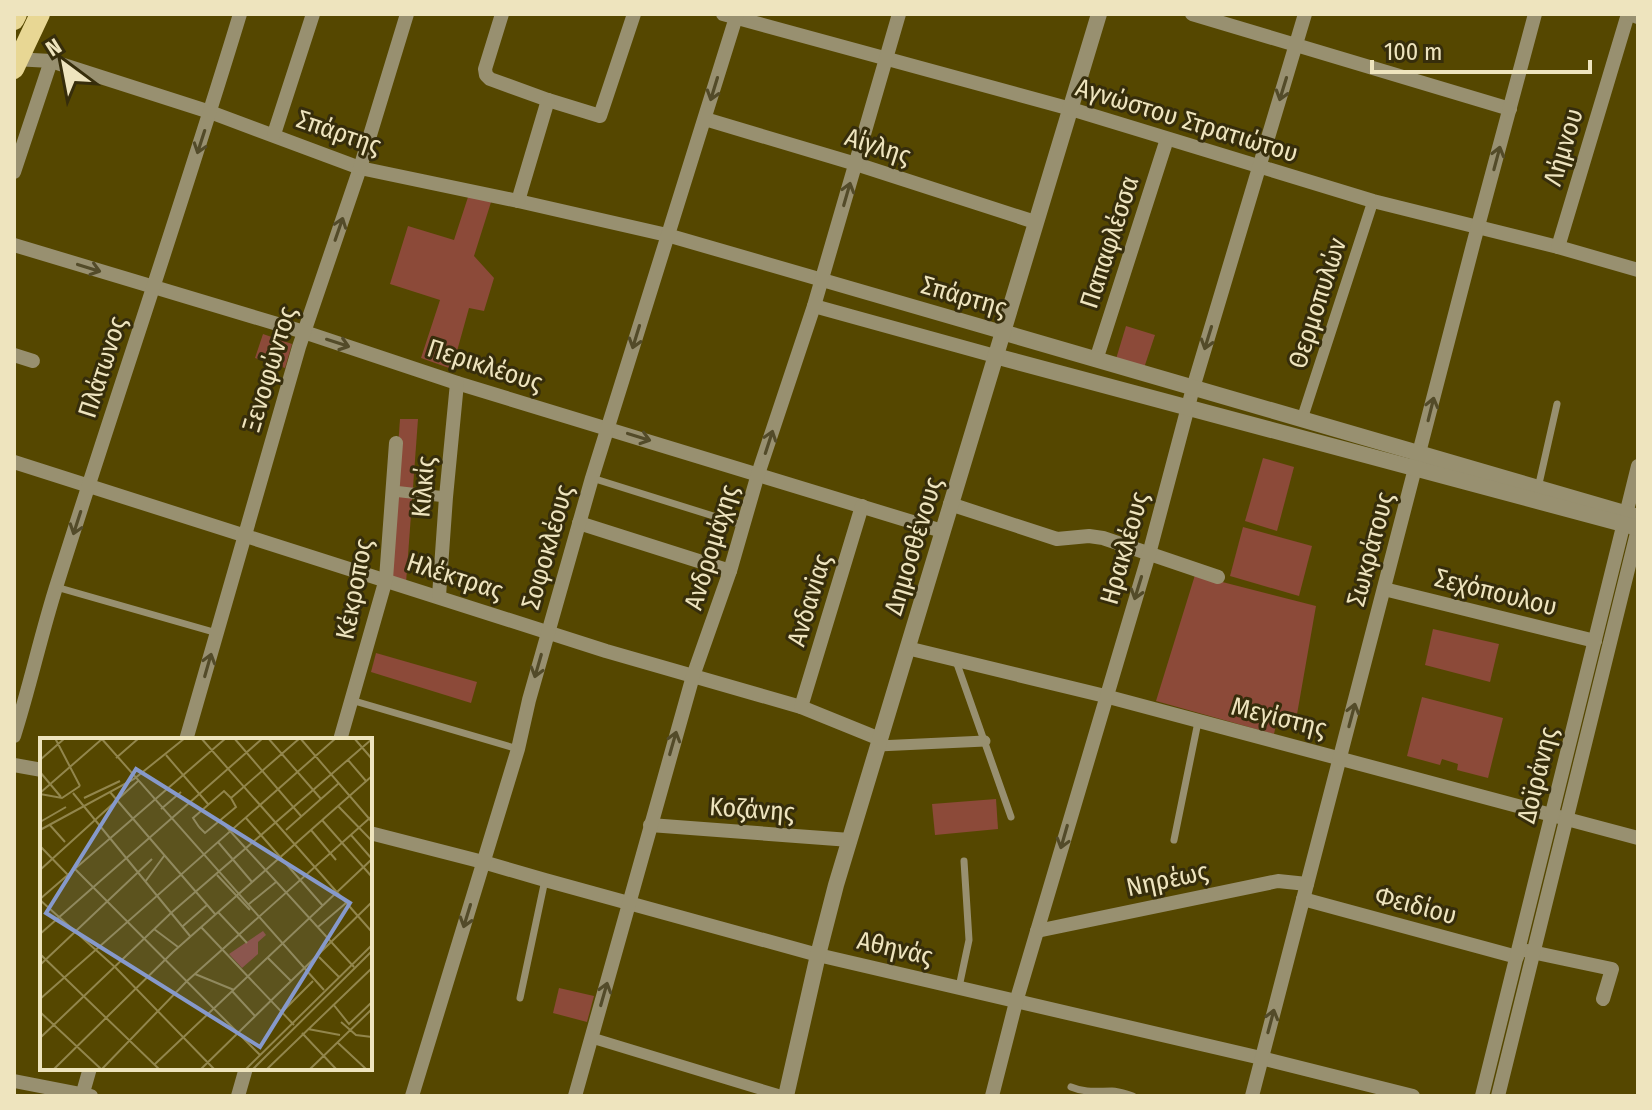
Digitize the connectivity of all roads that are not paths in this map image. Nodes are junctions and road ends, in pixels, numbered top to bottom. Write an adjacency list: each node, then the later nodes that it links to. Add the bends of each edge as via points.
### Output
1 (17, 14): 15 (main road)
2 (40, 14): 19 (main road)
3 (240, 14): 23 (street, Πλάτωνος)
4 (313, 14): 25 (street, Σπάρτης)
5 (407, 14): 29 (street, Ξενοφώντος)
6 (502, 14): 20 (street, via 486,75)
7 (634, 14): 20 (street, via 600,116)
8 (899, 14): 17 (street, Ανδρομάχης)
9 (1099, 14): 21 (street, Δημοσθένους)
10 (1192, 14): 16 (street)
11 (1305, 14): 16 (street, Ηρακλέους)
12 (1535, 14): 22 (street, Σωκράτους)
13 (732, 15): 17 (street, Αγνώστου Στρατιώτου); 24 (street, Σοφοκλέους, one-way to 24)
14 (1633, 15): 37 (street, Λήμνου)
15 (14, 20)
16 (1296, 45): 22 (street); 28 (street, Ηρακλέους, one-way to 28)
17 (885, 58): 21 (street, Αγνώστου Στρατιώτου); 27 (street, Ανδρομάχης)
18 (51, 61): 19 (street, Σπάρτης); 23 (street, Σπάρτης); 30 (street)
19 (16, 63)
20 (548, 100): 31 (street)
21 (1071, 109): 26 (street, Αγνώστου Στρατιώτου); 33 (street, Δημοσθένους)
22 (1510, 109): 34 (street, Σωκράτους, one-way to 22)
23 (210, 112): 25 (street, Σπάρτης); 40 (street, Πλάτωνος, one-way to 40)
24 (705, 119): 27 (street, Αίγλης); 35 (street, Σοφοκλέους)
25 (274, 134): 29 (street, Σπάρτης)
26 (1167, 139): 28 (street, Αγνώστου Στρατιώτου); 46 (street, Παπαφλέσσα)
27 (856, 164): 33 (street, Αίγλης); 39 (street, Ανδρομάχης, one-way to 27)
28 (1260, 166): 32 (street, Αγνώστου Στρατιώτου); 49 (street, Ηρακλέους, one-way to 49)
29 (360, 168): 31 (street, Σπάρτης); 42 (street, Ξενοφώντος, one-way to 29)
30 (14, 172)
31 (518, 201): 35 (street, Σπάρτης)
32 (1373, 201): 34 (street, Αγνώστου Στρατιώτου); 52 (street, Θερμοπυλών)
33 (1035, 222): 43 (street, Δημοσθένους)
34 (1477, 228): 37 (street, Αγνώστου Στρατιώτου); 55 (street, Σωκράτους, one-way to 34)
35 (667, 235): 39 (street, Σπάρτης); 53 (street, Σοφοκλέους, one-way to 53)
36 (14, 245): 40 (street, Περικλέους, one-way to 40)
37 (1558, 247): 38 (street, Αγνώστου Στρατιώτου)
38 (1638, 270)
39 (821, 280): 41 (street, Ανδρομάχης); 43 (street, Σπάρτης)
40 (153, 288): 42 (street, Περικλέους); 60 (street, Πλάτωνος)
41 (814, 306): 45 (street, Σπάρτης); 58 (street, Ανδρομάχης, one-way to 41)
42 (304, 332): 48 (street, Περικλέους, one-way to 48); 70 (street, Ξενοφώντος)
43 (1002, 332): 45 (street, Δημοσθένους); 46 (street, Σπάρτης)
44 (14, 355): 47 (street)
45 (995, 356): 51 (street, Σπάρτης); 64 (street, Δημοσθένους)
46 (1096, 360): 49 (street, Σπάρτης)
47 (33, 361)
48 (457, 383): 53 (street, Περικλέους); 63 (street, Κιλκίς)
49 (1193, 388): 51 (street, Ηρακλέους); 52 (street, Σπάρτης)
50 (1557, 404): 61 (lane)
51 (1188, 408): 55 (street, Σπάρτης); 71 (street, Ηρακλέους)
52 (1302, 419): 55 (street, Σπάρτης)
53 (608, 428): 58 (street, Περικλέους, one-way to 58); 59 (street, Σοφοκλέους)
54 (396, 443): 62 (street, Κέκροπος)
55 (1418, 461): 61 (street, Σπάρτης); 67 (street, Σπάρτης); 76 (street, Σωκράτους)
56 (14, 462): 60 (street, Ηλέκτρας)
57 (1638, 466): 67 (street, Δοϊράνης)
58 (758, 474): 65 (street, Περικλέους); 68 (street, Ανδρομάχης)
59 (592, 478): 66 (street, Σοφοκλέους); 68 (lane)
60 (89, 487): 70 (street, Ηλέκτρας); 75 (street, Πλάτωνος, one-way to 75)
61 (1538, 488): 67 (street, Σπάρτης)
62 (393, 491): 63 (street); 74 (street, Κέκροπος)
63 (446, 497): 77 (street, Κιλκίς)
64 (950, 504): 69 (street, Δημοσθένους); 71 (street, via 1057,539 1103,538)
65 (862, 506): 69 (street, Περικλέους); 87 (street, Ανδανiας)
66 (579, 523): 72 (street); 78 (street, Σοφοκλέους)
67 (1633, 524): 80 (street, Δοϊράνης); 99 (street, Δοϊράνης)
68 (742, 525): 72 (street, Ανδρομάχης)
69 (942, 531): 81 (street, Δημοσθένους)
70 (244, 537): 74 (street, Ηλέκτρας); 79 (street, Ξενοφώντος)
71 (1149, 554): 73 (street); 85 (street, Ηρακλέους, one-way to 85)
72 (730, 571): 83 (street, Ανδρομάχης)
73 (1218, 577)
74 (386, 579): 77 (street, Ηλέκτρας); 86 (street, Κέκροπος)
75 (56, 587): 79 (lane); 84 (street, Πλάτωνος)
76 (1384, 589): 80 (street, Σεχόπουλου); 95 (street, Σωκράτους, one-way to 76)
77 (439, 596): 78 (street, Ηλέκτρας)
78 (548, 632): 83 (street, Ηλέκτρας); 94 (street, Σοφοκλέους, one-way to 94)
79 (217, 633): 90 (street, Ξενοφώντος, one-way to 79)
80 (1595, 641): 99 (street, Δοϊράνης)
81 (907, 648): 82 (street, Μεγίστης); 93 (street, Δημοσθένους)
82 (956, 661): 85 (street, Μεγίστης); 92 (lane)
83 (693, 676): 87 (street, Ηλέκτρας); 100 (street, Ανδρομάχης, one-way to 83)
84 (21, 688): 89 (street, Πλάτωνος)
85 (1105, 696): 88 (street, Μεγίστης); 110 (street, Ηρακλέους, one-way to 110)
86 (351, 700): 91 (street, Κέκροπος); 94 (lane)
87 (801, 707): 93 (street, Ηλέκτρας)
88 (1198, 722): 95 (street, Μεγίστης); 104 (lane)
89 (14, 736)
90 (187, 738)
91 (341, 738)
92 (985, 741): 93 (street); 98 (lane)
93 (879, 743): 103 (street, Δημοσθένους)
94 (518, 749): 106 (street, Σοφοκλέους)
95 (1340, 757): 99 (street, Μεγίστης); 108 (street, Σωκράτους)
96 (14, 765): 97 (street)
97 (40, 770)
98 (1011, 817)
99 (1559, 817): 102 (street, Μεγίστης); 111 (street, Δοϊράνης)
100 (650, 825): 103 (street, Κοζάνης); 109 (street, Ανδρομάχης)
101 (372, 834): 106 (street, Αθηνάς)
102 (1638, 838)
103 (850, 840): 112 (street, Δημοσθένους)
104 (1174, 840)
105 (964, 861): 113 (lane, via 969,940)
106 (483, 862): 107 (street, Αθηνάς); 125 (street, Σοφοκλέους, one-way to 125)
107 (545, 880): 109 (street, Αθηνάς); 114 (lane)
108 (1305, 891): 110 (street, Νηρέως, via 1278,881); 111 (street, Φειδίου); 118 (street, Σωκράτους, one-way to 108)
109 (630, 903): 112 (street, Αθηνάς); 117 (street, Ανδρομάχης, one-way to 109)
110 (1037, 931): 116 (street, Ηρακλέους)
111 (1523, 952): 115 (street, Φειδίου, via 1612,969); 132 (street, Δοϊράνης); 133 (street, Δοϊράνης)
112 (818, 955): 113 (street, Αθηνάς); 127 (street, Δημοσθένους)
113 (959, 987): 116 (street, Αθηνάς)
114 (520, 998)
115 (1603, 999)
116 (1016, 1002): 118 (street, Αθηνάς); 128 (street, Ηρακλέους)
117 (592, 1038): 126 (street, Ανδρομάχης); 127 (street)
118 (1261, 1058): 130 (street, Σωκράτους); 131 (street, Αθηνάς)
119 (90, 1070): 123 (street)
120 (245, 1070): 124 (street)
121 (14, 1081): 123 (street)
122 (1071, 1087): 129 (lane)
123 (85, 1096)
124 (238, 1096)
125 (412, 1096)
126 (575, 1096)
127 (784, 1096)
128 (992, 1096)
129 (1133, 1096)
130 (1252, 1096)
131 (1413, 1096)
132 (1482, 1096)
133 (1498, 1096)

